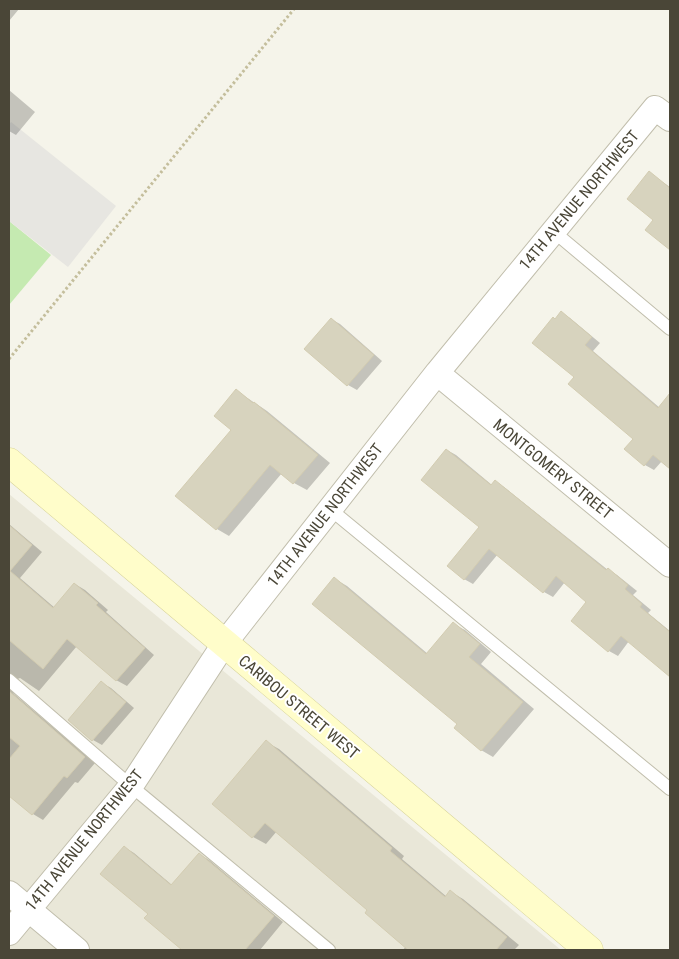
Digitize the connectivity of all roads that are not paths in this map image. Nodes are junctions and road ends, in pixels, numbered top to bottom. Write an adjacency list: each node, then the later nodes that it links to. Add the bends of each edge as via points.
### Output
1 (663, 113): 2 (street, 14TH AVENUE NORTHWEST)
2 (553, 231): 3 (lane); 4 (street, 14TH AVENUE NORTHWEST)
3 (670, 329)
4 (437, 373): 6 (street, 14TH AVENUE NORTHWEST); 7 (street, MONTGOMERY STREET)
5 (9, 462): 8 (street, CARIBOU STREET WEST)
6 (330, 510): 8 (street, 14TH AVENUE NORTHWEST); 11 (lane)
7 (670, 565)
8 (224, 644): 10 (street, 14TH AVENUE NORTHWEST); 17 (street, CARIBOU STREET WEST)
9 (9, 680): 10 (lane)
10 (130, 786): 13 (street, 14TH AVENUE NORTHWEST); 16 (lane)
11 (670, 789)
12 (9, 893): 13 (street)
13 (29, 910): 14 (street, 14TH AVENUE NORTHWEST); 15 (street)
14 (9, 932)
15 (77, 950)
16 (329, 950)
17 (589, 950)

